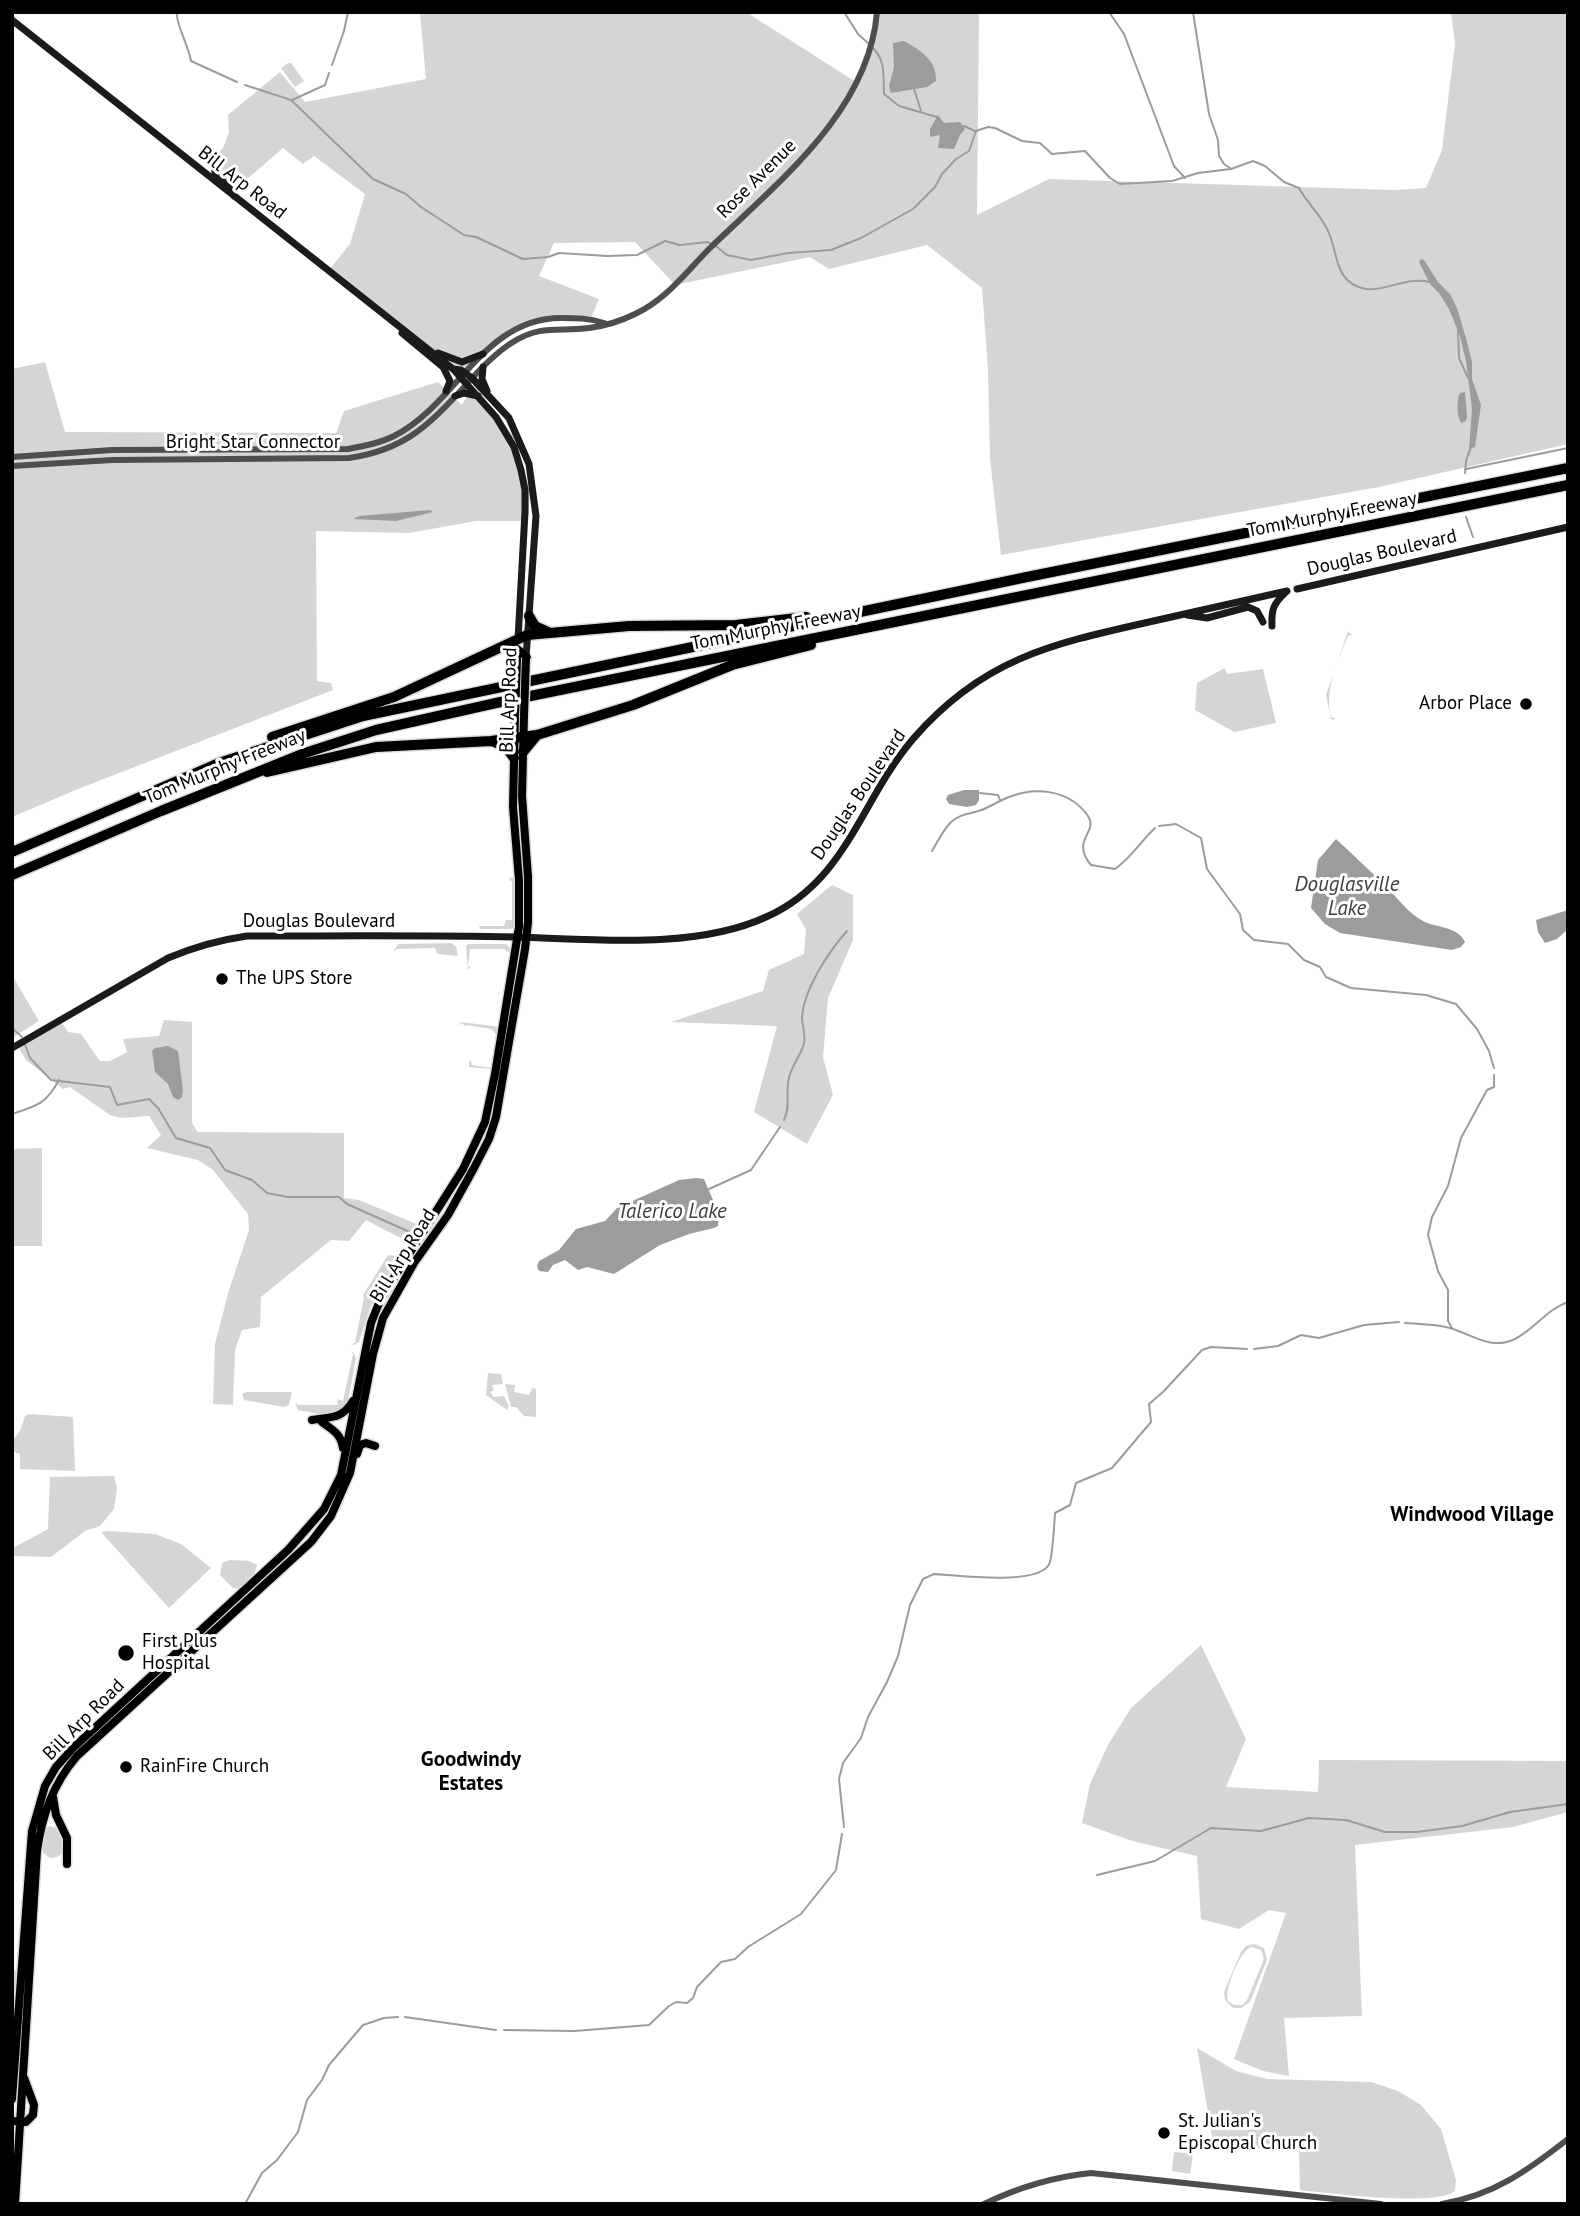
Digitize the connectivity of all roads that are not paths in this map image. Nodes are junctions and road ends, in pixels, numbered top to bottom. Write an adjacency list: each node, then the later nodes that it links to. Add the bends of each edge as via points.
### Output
1 (877, 12): 5 (street, Rose Avenue, via 874,36 852,92 833,122 776,187 675,285 636,314)
2 (12, 20): 4 (main road, Bill Arp Road)
3 (216, 156): 4 (main road, via 214,174 230,187)
4 (234, 197): 6 (main road, Bill Arp Road)
5 (606, 324): 8 (street, via 591,318 535,321 509,332); 9 (street, Rose Avenue, via 538,331 514,341)
6 (403, 329): 7 (main road, Bill Arp Road); 12 (main road, via 402,334 443,367 450,381)
7 (432, 351): 8 (main road, via 462,362); 10 (main road, Bill Arp Road)
8 (483, 354): 10 (street)
9 (483, 367): 11 (street, Rose Avenue); 15 (main road, via 482,380)
10 (462, 375): 11 (main road, Bill Arp Road); 12 (street, Bright Star Connector)
11 (470, 381): 13 (street, Bright Star Connector); 14 (main road, Bill Arp Road); 15 (main road, Bill Arp Road)
12 (446, 391): 16 (street, Bright Star Connector, via 396,435 348,449 112,450)
13 (455, 396): 14 (main road); 17 (street, Bright Star Connector, via 400,444 367,456)
14 (478, 396): 30 (main road, Bill Arp Road, via 514,447 525,490)
15 (491, 398): 26 (main road, Bill Arp Road, via 509,418 533,483 536,516)
16 (12, 457)
17 (12, 466)
18 (1568, 467): 24 (highway, Tom Murphy Freeway)
19 (1568, 485): 23 (highway, Tom Murphy Freeway)
20 (1568, 527): 21 (main road, Douglas Boulevard)
21 (1297, 589): 22 (street, Douglas Boulevard)
22 (1287, 591): 25 (main road, Douglas Boulevard); 28 (main road, via 1271,611)
23 (951, 610): 31 (highway, via 732,665 640,702); 36 (highway, Tom Murphy Freeway, via 425,718 355,737)
24 (856, 612): 29 (highway, via 736,625); 35 (highway, Tom Murphy Freeway, via 387,710)
25 (1183, 614): 27 (main road, via 1207,618 1248,607 1257,611); 39 (main road, Douglas Boulevard, via 1047,647 973,685 911,741 831,868 802,897 766,918 727,930 676,937 605,942)
26 (529, 616): 29 (highway, via 535,626); 30 (main road, Bill Arp Road)
27 (1263, 622)
28 (1272, 626)
29 (548, 632): 30 (highway)
30 (521, 649): 32 (main road, Bill Arp Road, bridge); 35 (highway, via 503,647 394,697 268,739)
31 (537, 735): 32 (highway); 34 (highway)
32 (519, 738): 33 (highway); 34 (main road, Bill Arp Road)
33 (491, 741): 34 (highway); 36 (highway, via 361,750)
34 (518, 755): 39 (main road, Bill Arp Road, via 513,807)
35 (219, 763): 37 (highway, Tom Murphy Freeway)
36 (236, 780): 38 (highway, Tom Murphy Freeway)
37 (12, 852)
38 (12, 875)
39 (522, 937): 40 (main road, Douglas Boulevard, via 226,939 168,958); 41 (main road, Bill Arp Road, via 483,1130); 42 (main road, Bill Arp Road, via 500,1100 489,1139)
40 (12, 1048)
41 (422, 1233): 42 (main road, via 415,1250); 43 (main road, Bill Arp Road, via 371,1322)
42 (421, 1261): 44 (main road, Bill Arp Road, via 383,1318)
43 (356, 1395): 45 (main road, Bill Arp Road); 45 (main road, via 346,1412 317,1421 342,1438)
44 (362, 1409): 46 (main road, Bill Arp Road); 46 (main road, via 373,1444 360,1445)
45 (344, 1455): 52 (main road, Bill Arp Road, via 341,1475 316,1520 73,1748 45,1786 32,1831)
46 (350, 1473): 47 (main road, Bill Arp Road, via 331,1516 311,1542 84,1749)
47 (53, 1789): 48 (main road); 49 (main road, Bill Arp Road)
48 (60, 1826): 49 (main road, via 47,1822); 50 (main road, via 67,1838)
49 (40, 1831): 51 (main road, Bill Arp Road)
50 (67, 1864)
51 (23, 2074): 53 (main road, Bill Arp Road); 53 (main road, via 33,2115 31,2120)
52 (12, 2099)
53 (16, 2122): 55 (main road, Bill Arp Road)
54 (1568, 2139): 58 (street, via 1496,2189)
55 (15, 2204)
56 (984, 2204): 57 (street, via 1018,2188 1091,2173)
57 (1381, 2204)
58 (1442, 2204)

